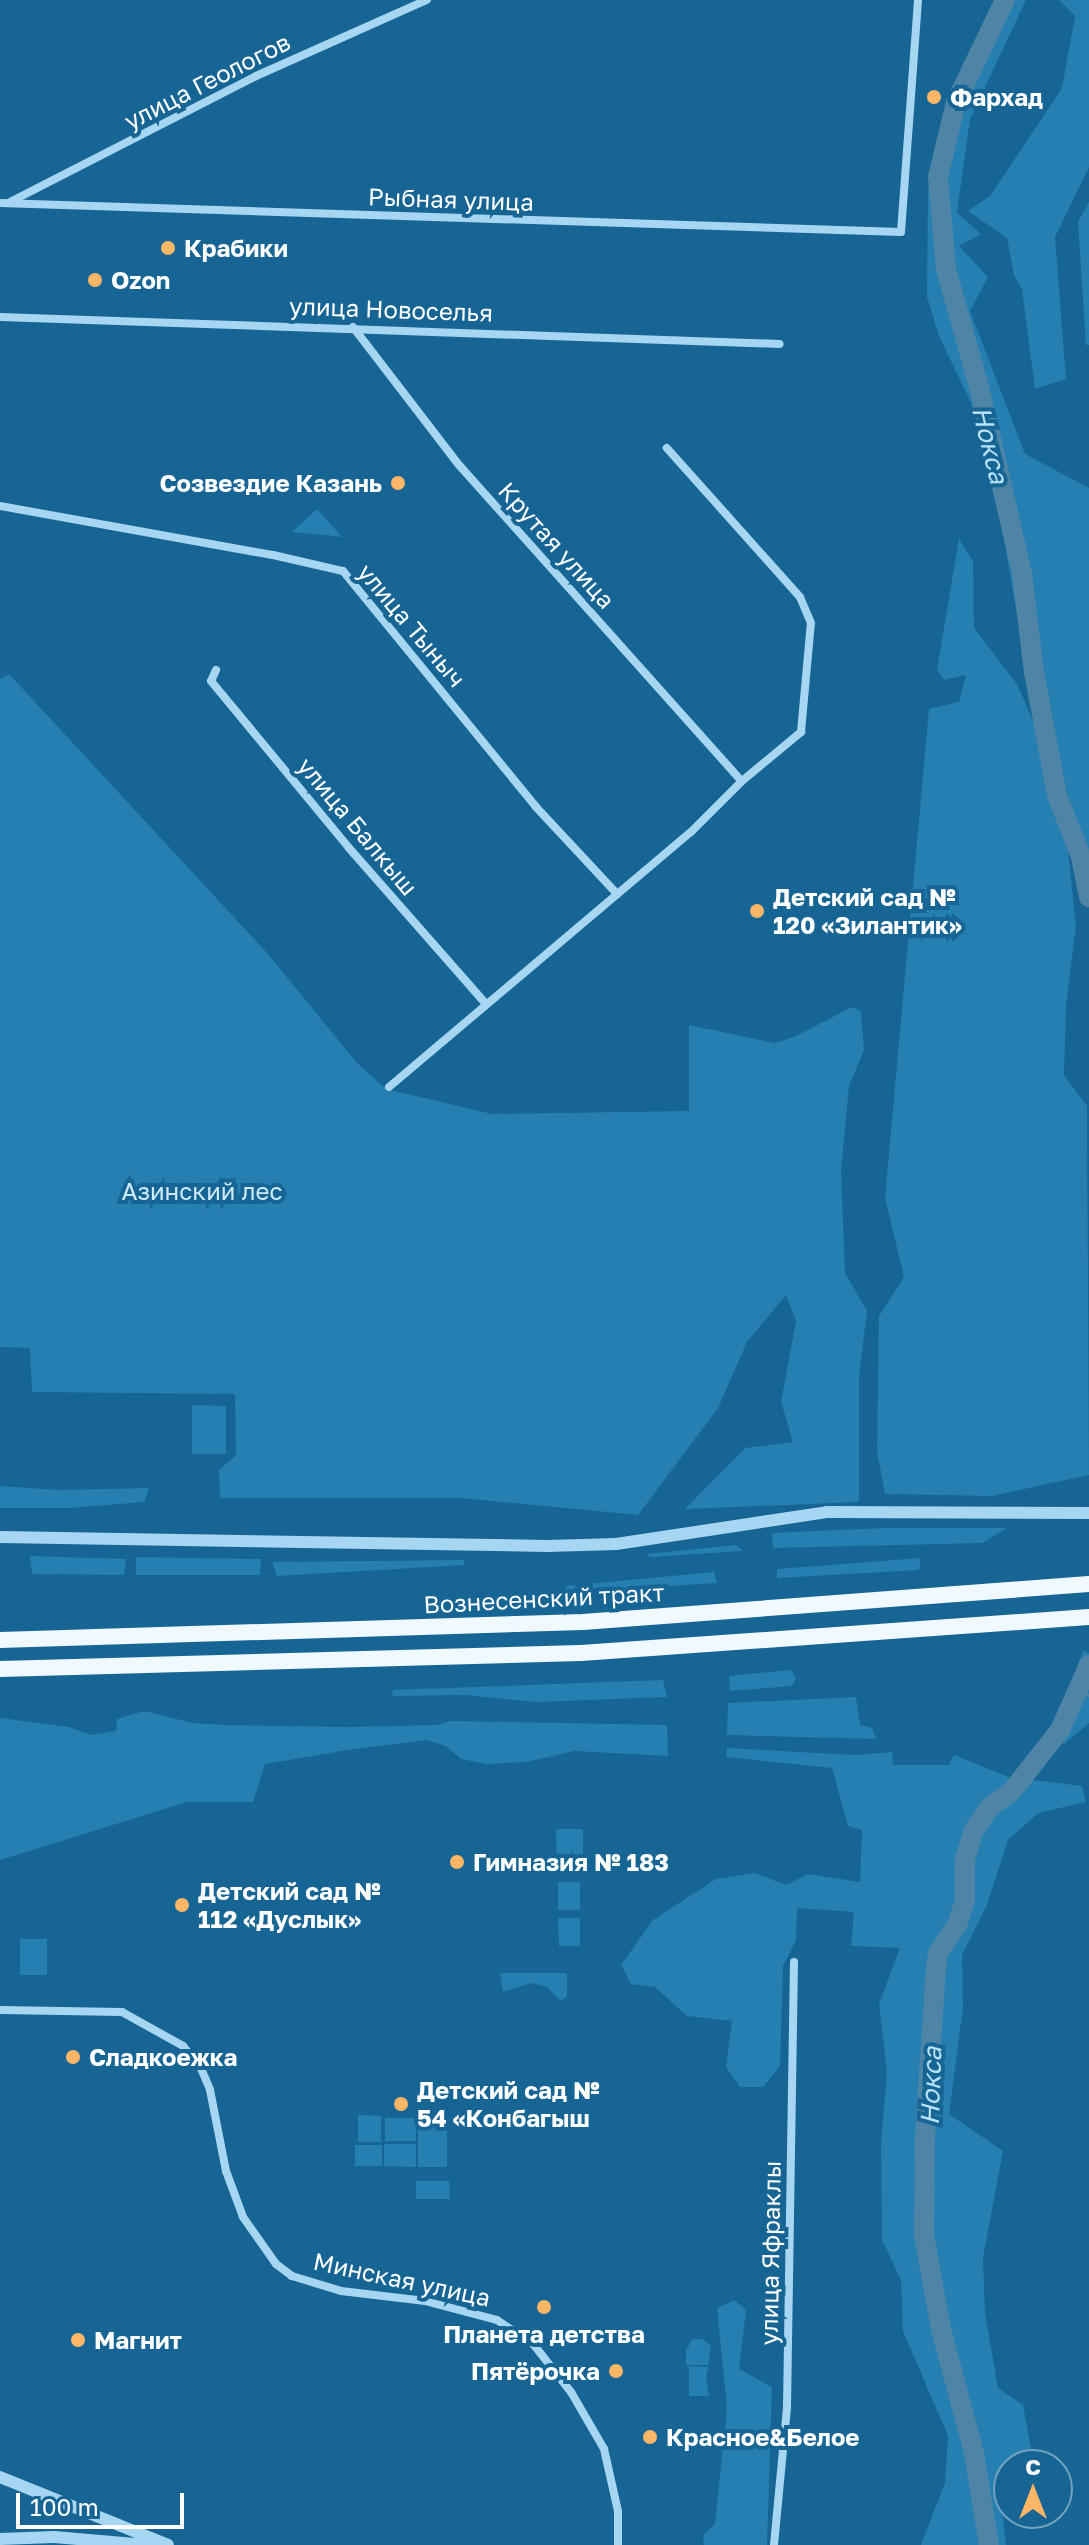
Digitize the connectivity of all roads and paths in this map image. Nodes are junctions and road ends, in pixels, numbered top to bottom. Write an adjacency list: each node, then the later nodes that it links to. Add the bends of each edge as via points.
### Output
1 (427, 0): 3 (street, улица Геологов, via 256,76)
2 (918, 0): 3 (street, Рыбная улица, via 901,232)
3 (4, 203)
4 (0, 317): 5 (street, улица Новоселья)
5 (353, 327): 6 (street, улица Новоселья); 10 (street, Крутая улица, via 459,465)
6 (780, 344)
7 (667, 448): 10 (street, via 789,581 811,623 801,732)
8 (0, 506): 11 (street, улица Тыныч, via 343,571 536,807)
9 (216, 670): 12 (street, улица Балкыш, via 211,681)
10 (742, 781): 11 (street)
11 (617, 894): 12 (street)
12 (485, 1003): 13 (street)
13 (389, 1087)
14 (1089, 1513): 15 (street, via 827,1512 616,1544 547,1546)
15 (0, 1537)
16 (1089, 1584): 18 (main road, Вознесенский тракт, via 583,1622)
17 (1081, 1617): 19 (main road, via 581,1653)
18 (0, 1640)
19 (0, 1669)
20 (794, 1962): 27 (street, улица Яфраклы, via 787,2407)
21 (0, 2010): 26 (street, Минская улица, via 122,2012 183,2046 200,2066 210,2090 226,2171 243,2217 276,2264 292,2276 341,2291 425,2301 497,2320 534,2345 571,2392 604,2449 618,2511)
22 (0, 2477): 25 (street)
23 (0, 2539): 24 (street, via 54,2537)
24 (147, 2545)
25 (168, 2545)
26 (618, 2545)
27 (774, 2545)

